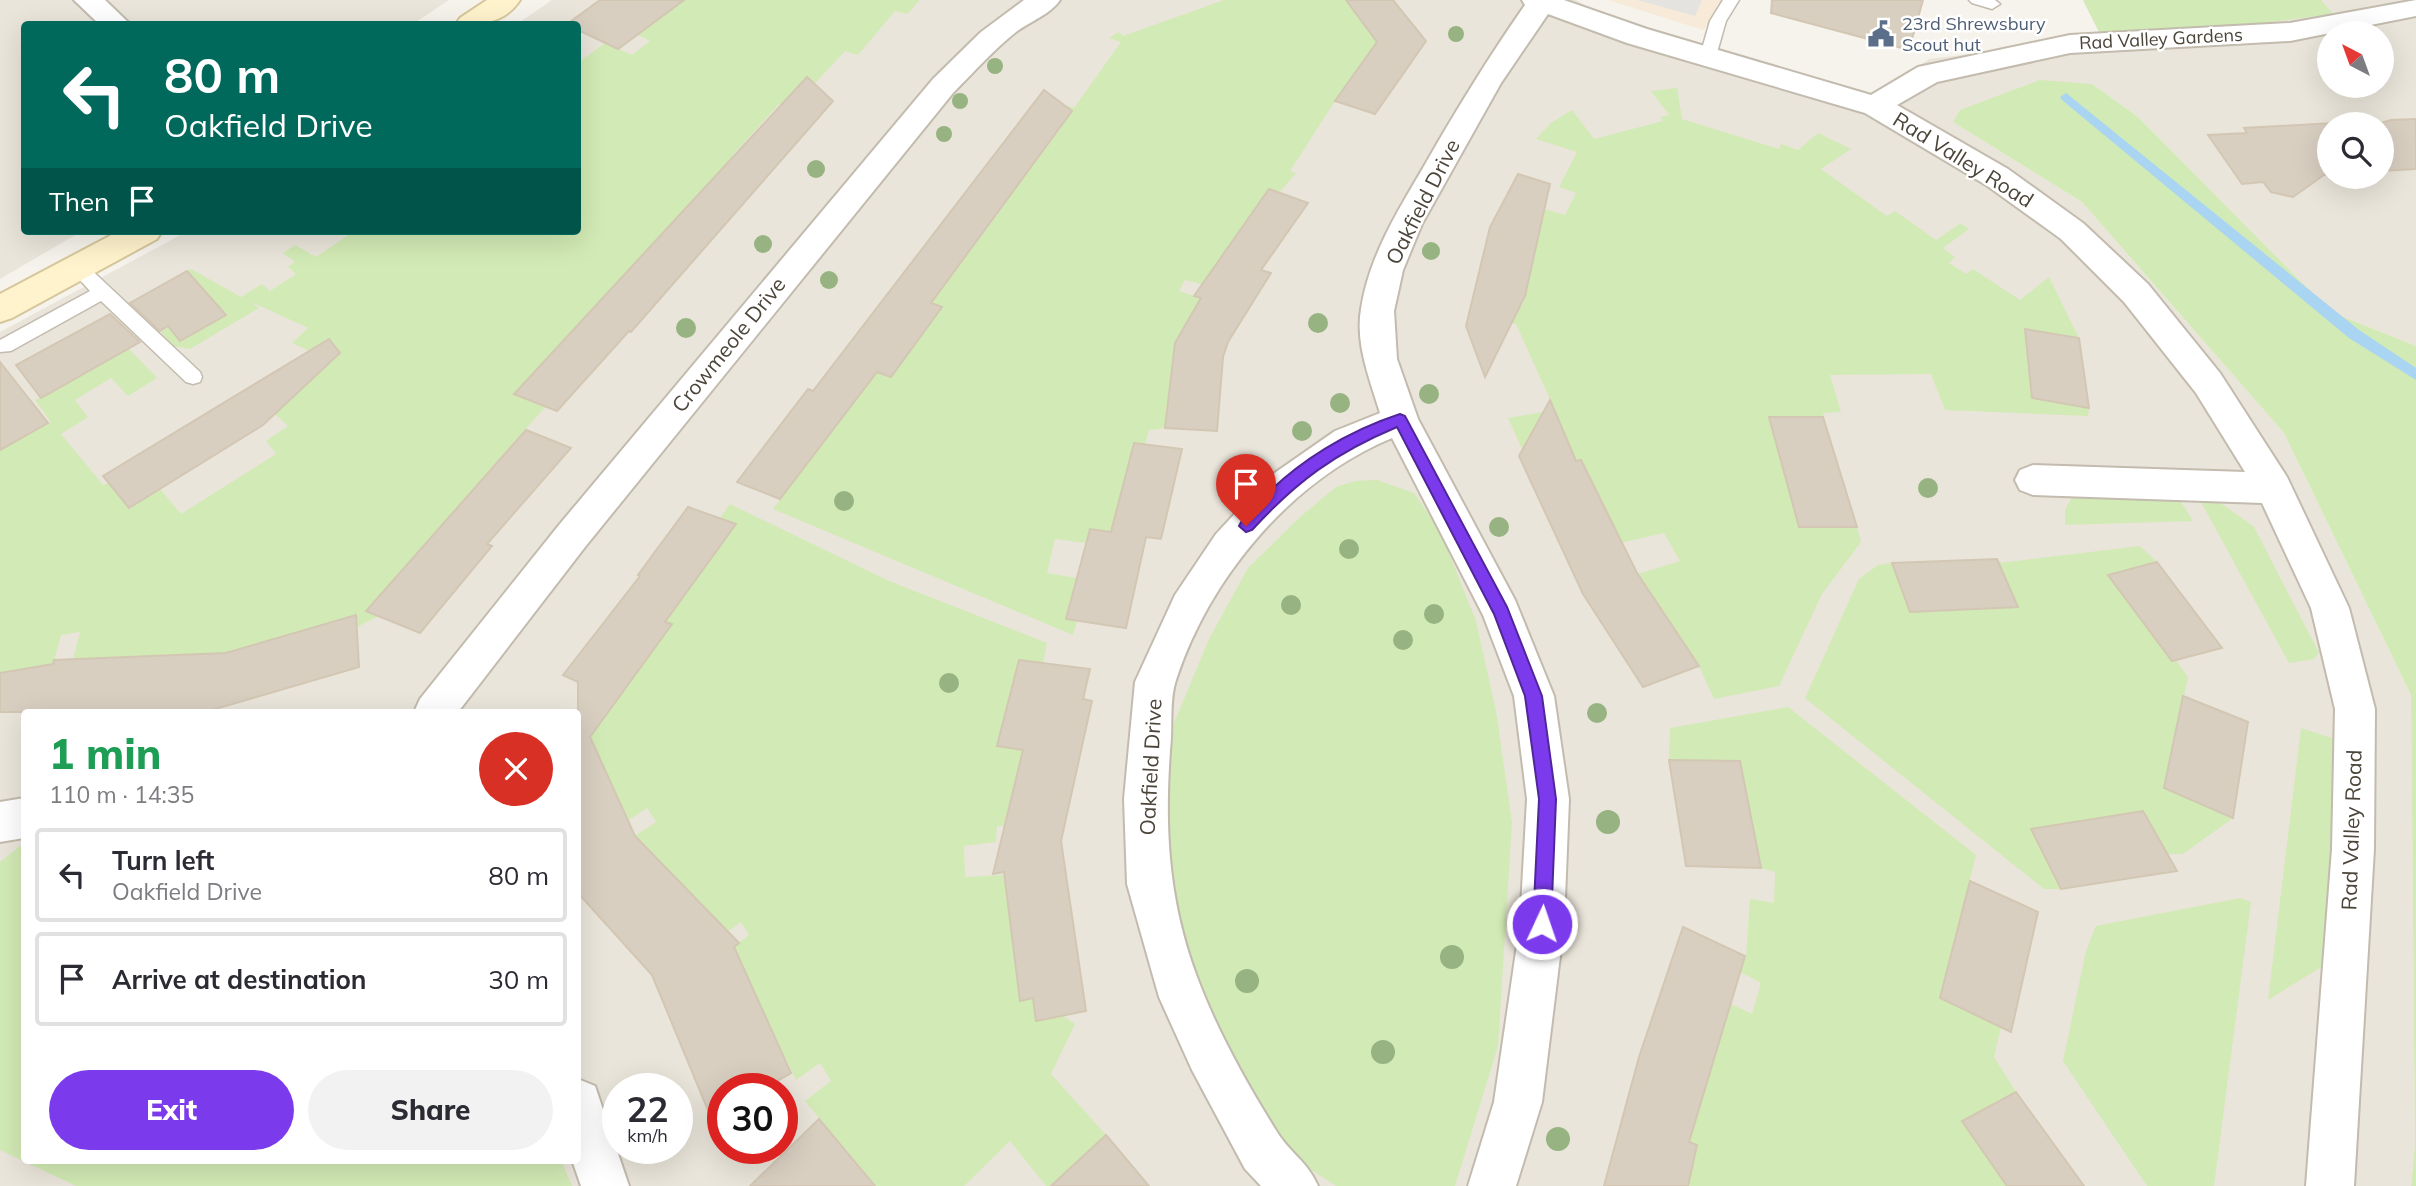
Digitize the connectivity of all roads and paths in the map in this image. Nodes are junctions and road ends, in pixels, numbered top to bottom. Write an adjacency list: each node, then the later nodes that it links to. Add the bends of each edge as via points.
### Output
1 (88, 0): 8 (street)
2 (506, 0): 9 (main road)
3 (1046, 0): 26 (street, Crowmeole Drive, via 978,50 943,86 572,536)
4 (1709, 0): 10 (lane)
5 (1731, 0): 10 (lane)
6 (1539, 2): 15 (street, Rad Valley Road); 23 (street, Oakfield Drive, via 1488,80 1406,224 1387,270 1377,311 1380,359)
7 (2416, 7): 11 (street, Rad Valley Gardens)
8 (112, 21)
9 (474, 21)
10 (1718, 21): 15 (lane)
11 (2379, 21)
12 (2317, 29): 13 (street, Rad Valley Gardens)
13 (2290, 32): 14 (street, Rad Valley Gardens); 16 (street, Rad Valley Gardens, via 2057,46 1928,74)
14 (2317, 41)
15 (1708, 56): 16 (street, Rad Valley Road)
16 (1876, 106): 25 (street, Rad Valley Road, via 1997,177 2072,231 2118,275 2208,383)
17 (139, 235): 18 (main road)
18 (78, 268): 19 (lane); 20 (main road)
19 (103, 292): 21 (lane); 22 (lane)
20 (0, 309)
21 (4, 346)
22 (193, 377)
23 (1400, 420): 31 (street, Oakfield Drive, via 1348,441 1320,460 1282,488 1237,535 1189,607 1155,682 1145,799 1149,884 1175,981 1208,1054 1262,1152); 32 (street, Oakfield Drive, via 1505,623 1534,696 1548,799 1542,924 1518,1102)
24 (2033, 480): 25 (street)
25 (2274, 488): 33 (street, Rad Valley Road, via 2330,608 2356,709 2353,849)
26 (436, 709)
27 (21, 818): 28 (street)
28 (0, 822)
29 (581, 1112): 30 (street)
30 (605, 1186)
31 (1294, 1186)
32 (1492, 1186)
33 (2330, 1186)

